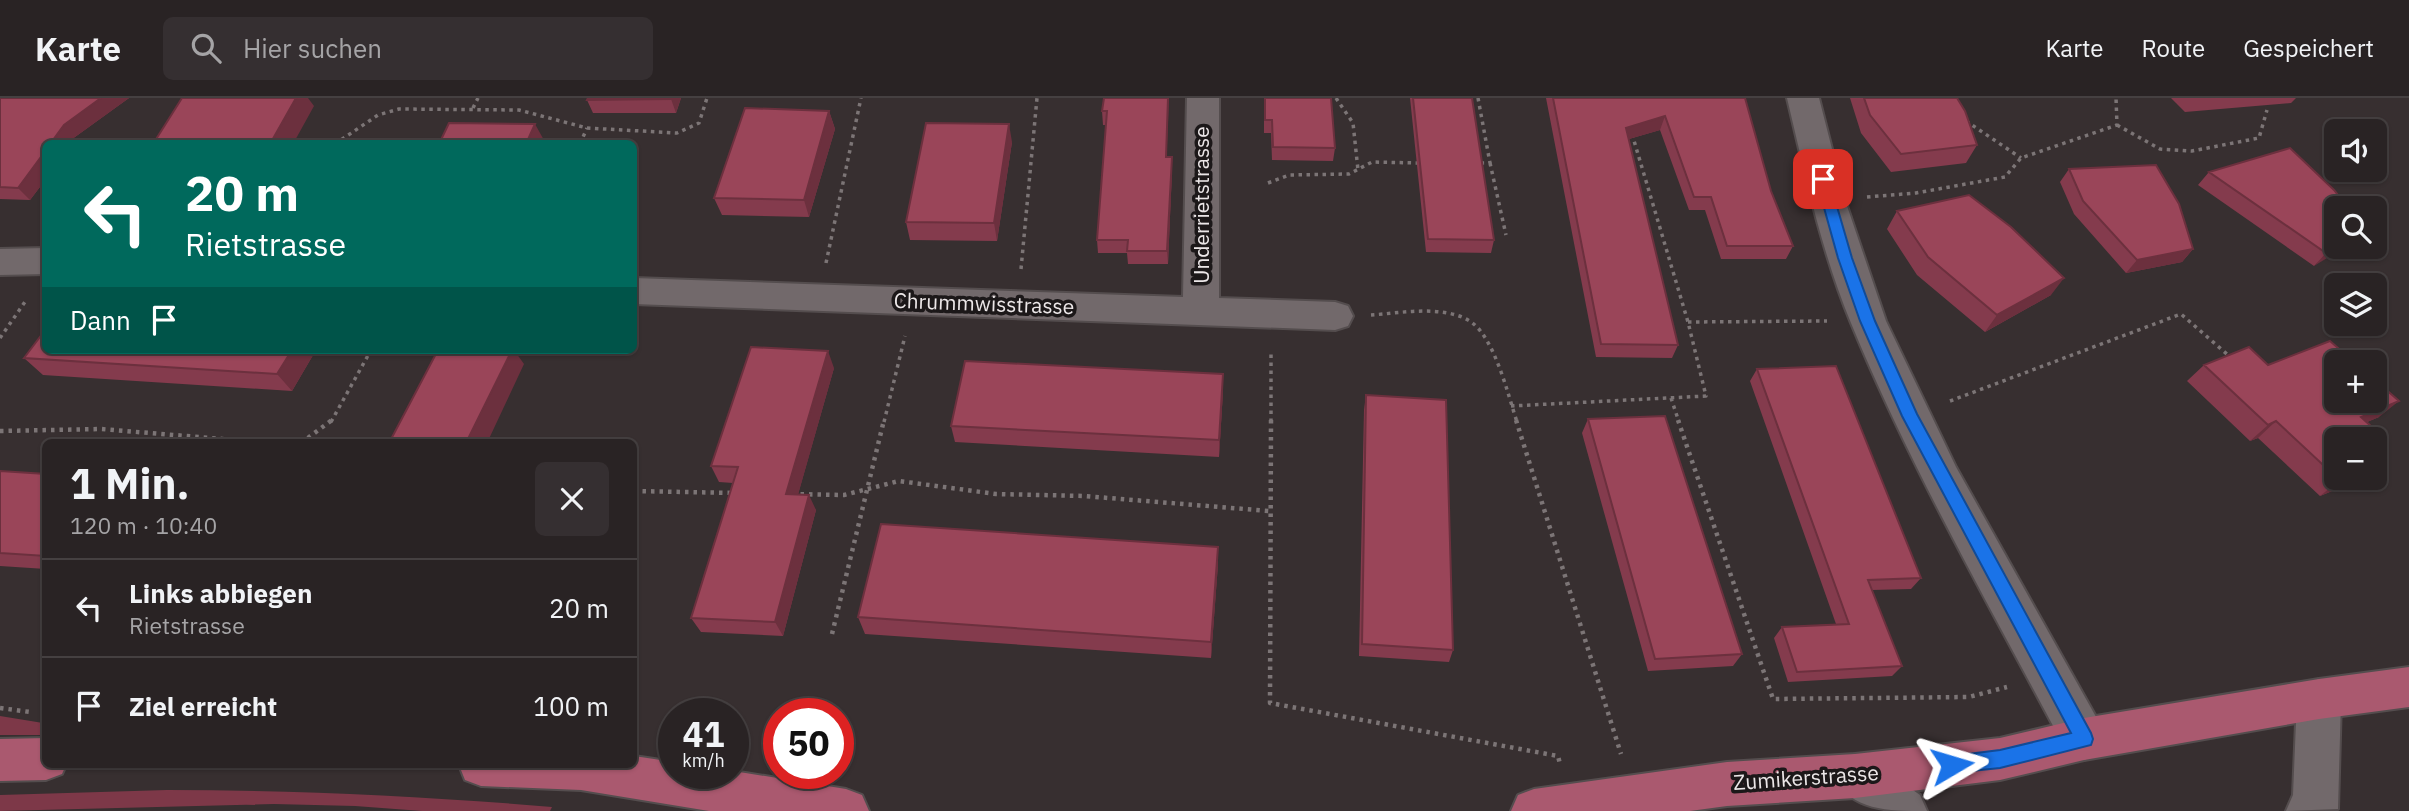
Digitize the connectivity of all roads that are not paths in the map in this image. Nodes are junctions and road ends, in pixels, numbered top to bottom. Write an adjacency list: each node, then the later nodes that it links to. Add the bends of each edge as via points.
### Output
1 (1203, 98): 6 (street, Underrietstrasse)
2 (1803, 98): 10 (street, via 1828,200 1868,321 1910,416)
3 (42, 261): 4 (street)
4 (0, 262)
5 (637, 292): 6 (street, Chrummwisstrasse)
6 (1201, 311): 7 (street, Chrummwisstrasse)
7 (1335, 316)
8 (2409, 687): 9 (main road, Zumikerstrasse)
9 (2319, 699): 10 (main road, Zumikerstrasse); 19 (street, via 2315,809)
10 (2084, 739): 14 (main road, Zumikerstrasse, via 2000,759)
11 (42, 759): 12 (main road)
12 (0, 760)
13 (556, 768): 15 (main road, via 581,769)
14 (1854, 776): 16 (main road, Zumikerstrasse, via 1727,783); 18 (street)
15 (717, 802): 17 (main road)
16 (1553, 808)
17 (846, 811)
18 (1904, 811)
19 (2309, 811)

